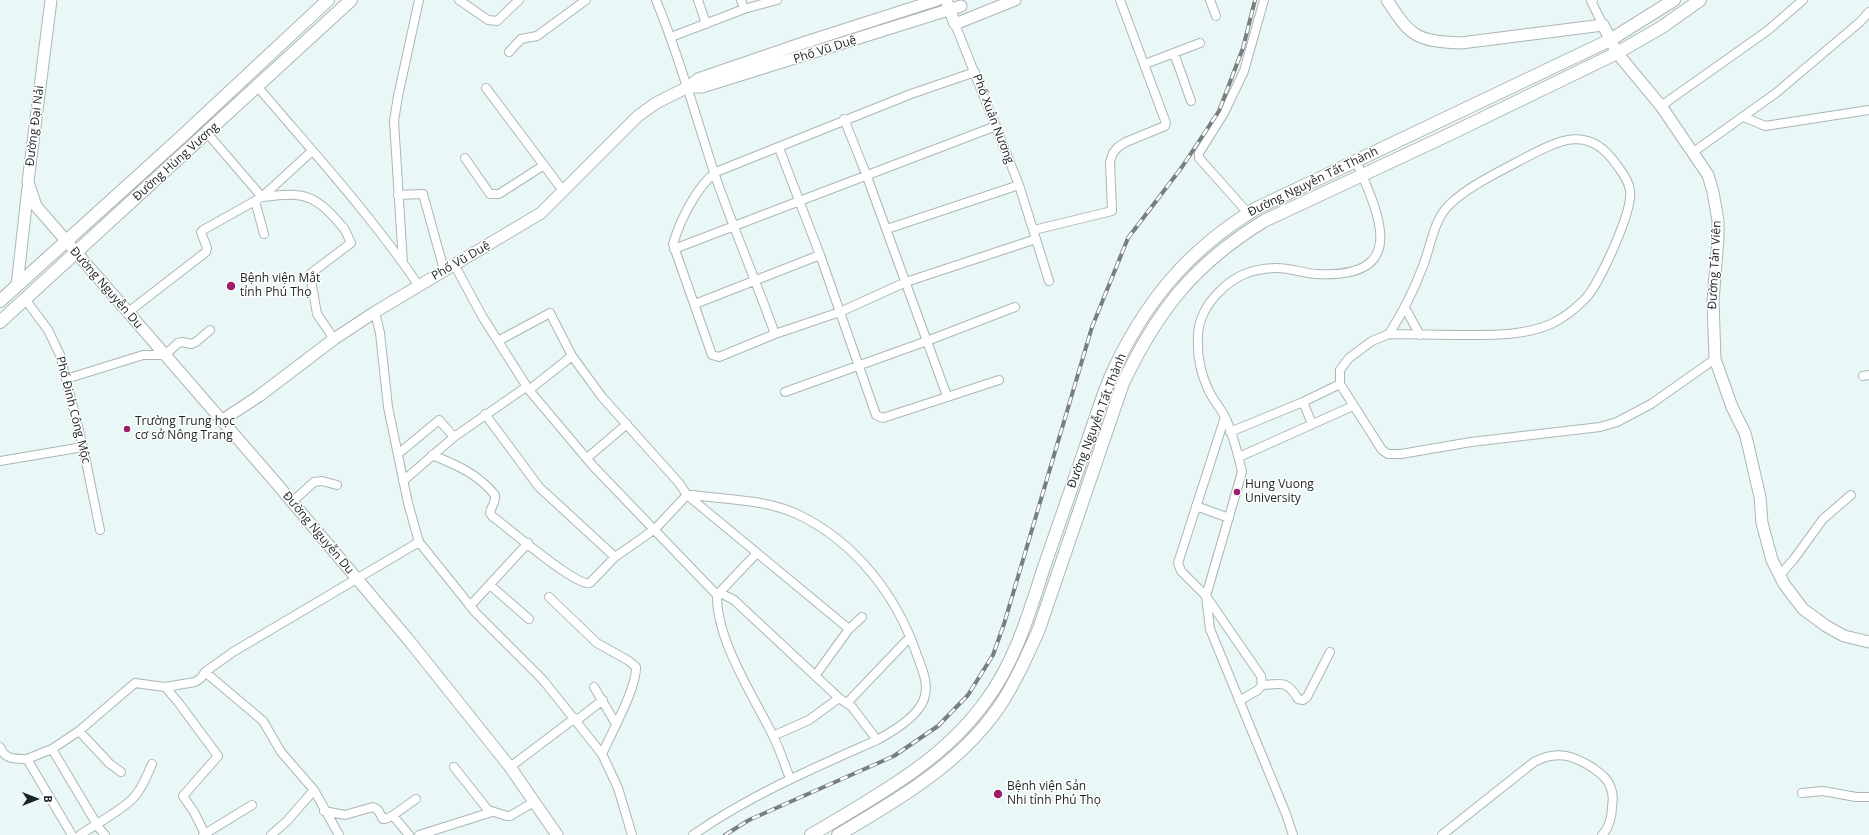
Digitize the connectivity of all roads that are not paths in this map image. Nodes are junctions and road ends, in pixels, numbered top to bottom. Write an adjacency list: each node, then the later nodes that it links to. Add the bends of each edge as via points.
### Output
1 (51, 0): 58 (street, Đường Đại Nải)
2 (328, 0): 70 (main road, Đường Hùng Vương)
3 (420, 0): 61 (street, via 394,121)
4 (459, 0): 5 (street, via 488,20 497,21)
5 (519, 0)
6 (586, 0): 34 (street, via 537,36 521,39)
7 (656, 0): 31 (street)
8 (698, 0): 28 (street)
9 (741, 0): 24 (street)
10 (777, 0): 24 (street)
11 (937, 0): 41 (street, Phố Vũ Duệ, via 706,76)
12 (1015, 0): 27 (street)
13 (1120, 0): 37 (street)
14 (1210, 0): 26 (street)
15 (1264, 0): 64 (street, via 1244,71 1224,113 1199,154 1199,158)
16 (1387, 0): 30 (street, via 1404,26 1414,34 1443,42 1461,43)
17 (1593, 0): 30 (street)
18 (1674, 0): 32 (main road, Đường Nguyễn Tất Thành)
19 (1700, 0): 36 (main road, Đường Nguyễn Tất Thành)
20 (1803, 0): 43 (street, via 1767,31)
21 (348, 1): 39 (main road, Đường Hùng Vương)
22 (960, 3): 23 (street, Phố Vũ Duệ); 27 (street)
23 (948, 5): 29 (street, Phố Xuân Nương); 41 (street, Phố Vũ Duệ, via 702,87)
24 (744, 9): 28 (street)
25 (1869, 12): 45 (street, via 1819,59)
26 (1216, 16)
27 (966, 20): 29 (street)
28 (706, 24): 31 (street)
29 (955, 24): 38 (street, Phố Xuân Nương)
30 (1603, 25): 32 (street, Đường Tản Viên)
31 (671, 37): 41 (street)
32 (1610, 40): 36 (street, Đường Tản Viên); 53 (main road, Đường Nguyễn Tất Thành)
33 (1200, 43): 35 (street)
34 (509, 52)
35 (1174, 53): 37 (street); 42 (street)
36 (1617, 53): 43 (street, Đường Tản Viên); 57 (main road, Đường Nguyễn Tất Thành)
37 (1145, 64): 67 (street, via 1166,123 1165,126 1126,142 1113,153 1110,162 1112,211)
38 (975, 72): 46 (street); 47 (street, Phố Xuân Nương)
39 (257, 86): 48 (main road, Đường Hùng Vương); 50 (street)
40 (486, 88): 54 (street)
41 (688, 88): 55 (street); 60 (street, Phố Vũ Duệ, via 656,102 638,116)
42 (1191, 101)
43 (1662, 106): 51 (street, Đường Tản Viên)
44 (1869, 110): 45 (street, via 1765,126)
45 (1744, 117): 51 (street)
46 (844, 119): 49 (street); 56 (street)
47 (996, 126): 56 (street); 59 (street, Phố Xuân Nương)
48 (207, 133): 62 (street); 71 (main road, Đường Hùng Vương)
49 (779, 148): 55 (street); 63 (street)
50 (312, 151): 62 (street); 76 (street)
51 (1692, 153): 104 (street, Đường Tản Viên, via 1708,175 1718,221 1712,301)
52 (465, 158): 54 (street, via 490,194 495,195)
53 (1356, 161): 57 (street); 64 (main road, Đường Nguyễn Tất Thành)
54 (544, 165): 60 (street)
55 (716, 172): 65 (street); 72 (street, via 693,200 675,239)
56 (866, 174): 63 (street); 66 (street)
57 (1362, 176): 102 (main road, Đường Nguyễn Tất Thành, via 1278,214 1238,237 1185,283); 115 (street, via 1381,228 1377,256 1371,262 1357,271 1333,274 1275,268 1253,271 1229,281 1214,296 1202,316 1198,334 1198,358 1208,388)
58 (28, 182): 70 (street, Đường Đại Nải, via 36,206); 82 (street)
59 (1019, 185): 66 (street); 67 (street, Phố Xuân Nương)
60 (564, 192): 78 (street, Phố Vũ Duệ, via 550,206 525,223)
61 (398, 195): 76 (street); 78 (street, via 423,194)
62 (258, 199): 68 (street); 91 (street, via 202,230 206,252); 97 (street, via 296,194 316,200 344,229 351,243 310,274 317,314)
63 (799, 200): 65 (street); 74 (street)
64 (1248, 213): 100 (main road, Đường Nguyễn Tất Thành, via 1231,223 1176,271)
65 (735, 226): 72 (street); 79 (street)
66 (887, 229): 81 (street)
67 (1034, 230): 69 (street, Phố Xuân Nương)
68 (264, 234)
69 (1036, 239): 80 (street, Phố Xuân Nương); 81 (street)
70 (65, 241): 73 (street, Đường Nguyễn Du); 82 (main road, Đường Hùng Vương)
71 (86, 243): 73 (main road, Đường Hùng Vương); 77 (street)
72 (674, 249): 86 (street)
73 (76, 253): 75 (main road, Đường Hùng Vương); 77 (street, Đường Nguyễn Du)
74 (820, 255): 79 (street); 90 (street)
75 (65, 263): 77 (street); 84 (main road, Đường Hùng Vương)
76 (403, 263): 83 (street)
77 (86, 265): 91 (street, Đường Nguyễn Du)
78 (449, 267): 83 (street, Phố Vũ Duệ); 98 (street)
79 (755, 279): 86 (street); 94 (street)
80 (1049, 281)
81 (906, 282): 90 (street); 99 (street)
82 (17, 286): 85 (main road, Đường Hùng Vương)
83 (419, 286): 89 (street, Phố Vũ Duệ)
84 (25, 299): 92 (main road, Đường Hùng Vương); 106 (street, Phố Đinh Công Mộc, via 55,342)
85 (0, 301)
86 (695, 304): 94 (street, via 712,355 715,357)
87 (1015, 307): 99 (street)
88 (1406, 308): 95 (street); 96 (street); 96 (street, via 1439,219 1449,205 1478,184 1551,145 1578,139 1597,143 1608,152 1625,176 1630,192 1628,210 1599,279 1585,299 1572,310 1553,323 1529,332 1500,335)
89 (375, 312): 97 (street, Phố Vũ Duệ); 122 (street, via 380,333 385,392)
90 (840, 312): 94 (street); 105 (street)
91 (127, 313): 101 (street, Đường Nguyễn Du)
92 (0, 322)
93 (210, 330): 101 (street, via 196,342 178,343)
94 (775, 334)
95 (1389, 334): 96 (street); 108 (street, via 1372,341 1349,358 1340,370)
96 (1420, 335)
97 (334, 339): 116 (street, Phố Vũ Duệ, via 259,396)
98 (498, 341): 103 (street, via 550,313); 109 (street)
99 (927, 341): 105 (street); 111 (street)
100 (1125, 346): 102 (main road); 197 (main road, Đường Nguyễn Tất Thành, via 1110,380 1057,528 1026,623 1010,660 985,702 947,744 913,772)
101 (165, 355): 106 (street, via 143,355); 116 (street, Đường Nguyễn Du)
102 (1136, 355): 198 (main road, Đường Nguyễn Tất Thành, via 1121,389 1039,629 998,708 956,755 921,784)
103 (572, 356): 109 (street); 117 (street, via 602,397)
104 (1715, 359): 113 (street, via 1651,404 1617,422 1600,427 1471,442 1402,454 1388,454 1382,450); 140 (street, Đường Tản Viên, via 1746,439 1760,497 1762,523 1772,560)
105 (860, 365): 110 (street); 111 (street, via 876,415 880,417)
106 (66, 379): 121 (street, Phố Đinh Công Mộc)
107 (999, 380): 111 (street)
108 (1340, 384): 112 (street); 113 (street)
109 (528, 388): 114 (street); 125 (street)
110 (785, 392)
111 (947, 396)
112 (1303, 402): 118 (street); 119 (street)
113 (1353, 406): 118 (street)
114 (485, 414): 120 (street); 139 (street, via 539,487)
115 (1225, 417): 119 (street); 132 (street)
116 (221, 421): 131 (street, Đường Nguyễn Du)
117 (627, 424): 125 (street); 129 (street)
118 (1312, 424): 124 (street)
119 (1230, 432): 124 (street)
120 (454, 436): 122 (street, via 439,420); 123 (street)
121 (83, 446): 126 (street); 135 (street, Phố Đinh Công Mộc)
122 (398, 454): 127 (street)
123 (432, 455): 127 (street); 137 (street, via 468,471 487,486 495,495 490,513)
124 (1239, 457): 133 (street, via 1242,472)
125 (587, 458): 134 (street)
126 (0, 461)
127 (403, 481): 136 (street)
128 (336, 485): 131 (street, via 322,481 314,482)
129 (687, 495): 134 (street); 138 (street); 150 (street, via 761,503 783,508 815,524 838,540 879,581)
130 (1851, 495): 140 (street, via 1823,519)
131 (292, 502): 141 (street, Đường Nguyễn Du)
132 (1196, 506): 133 (street); 144 (street, via 1178,563 1181,571)
133 (1229, 518): 144 (street)
134 (656, 529): 139 (street); 143 (street)
135 (100, 530)
136 (419, 542): 141 (street); 146 (street)
137 (528, 543): 139 (street, via 554,565 585,584 590,583); 142 (street)
138 (757, 553): 143 (street); 149 (street)
139 (615, 557)
140 (1780, 576): 151 (street, Đường Tản Viên, via 1803,609 1844,636)
141 (356, 579): 153 (street, via 233,652); 173 (street, Đường Nguyễn Du, via 407,638)
142 (490, 585): 146 (street); 148 (street)
143 (719, 594): 154 (street, via 734,600); 165 (street, via 717,608 726,638 746,687)
144 (1206, 596): 155 (street, via 1261,676); 160 (street, via 1210,629)
145 (549, 597): 163 (street, via 597,643 634,664 635,679)
146 (470, 606): 162 (street, via 543,680)
147 (862, 617): 149 (street)
148 (529, 619)
149 (849, 629): 154 (street)
150 (910, 637): 161 (street); 166 (street, via 926,680 924,699 897,729)
151 (1869, 642)
152 (1330, 652): 155 (street, via 1307,697 1303,700 1298,699 1287,686)
153 (205, 672): 156 (street, via 195,682); 176 (street, via 263,722 281,752)
154 (815, 676): 158 (street)
155 (1262, 685): 160 (street)
156 (165, 686): 164 (street, via 135,683); 189 (street, via 218,756 183,796 194,812)
157 (594, 686): 159 (street)
158 (839, 698): 161 (street); 165 (street, via 809,720)
159 (603, 700): 162 (street); 163 (street)
160 (1239, 701): 199 (street)
161 (847, 703): 166 (street)
162 (576, 719): 169 (street); 173 (street)
163 (616, 724): 169 (street)
164 (79, 731): 168 (street); 174 (street)
165 (774, 736): 175 (street)
166 (877, 740): 175 (street)
167 (0, 747): 170 (street, via 9,758)
168 (52, 749): 170 (street); 185 (street)
169 (602, 754): 195 (street, via 618,788)
170 (27, 759): 186 (street)
171 (152, 764): 185 (street, via 135,797)
172 (454, 767): 183 (street)
173 (510, 767): 180 (street, Đường Nguyễn Du)
174 (121, 772)
175 (790, 778): 196 (street, via 719,817)
176 (314, 790): 182 (street); 190 (street)
177 (1802, 793): 178 (street, via 1823,791)
178 (1869, 797)
179 (416, 799): 184 (street)
180 (534, 802): 183 (street, via 510,816); 194 (street, Đường Nguyễn Du)
181 (252, 805): 189 (street)
182 (324, 811): 184 (street, via 345,815 373,807 385,820); 191 (street)
183 (492, 812): 193 (street)
184 (392, 816): 192 (street)
185 (96, 823): 187 (street); 188 (street)
186 (72, 835)
187 (80, 835)
188 (105, 835)
189 (204, 835)
190 (271, 835)
191 (339, 835)
192 (409, 835)
193 (419, 835)
194 (557, 835)
195 (632, 835)
196 (693, 835)
197 (811, 835)
198 (838, 835)
199 (1293, 835)
200 (1442, 835): 201 (street, via 1534,762 1552,755 1578,759 1602,774 1610,786 1613,800 1612,815)
201 (1602, 835)

